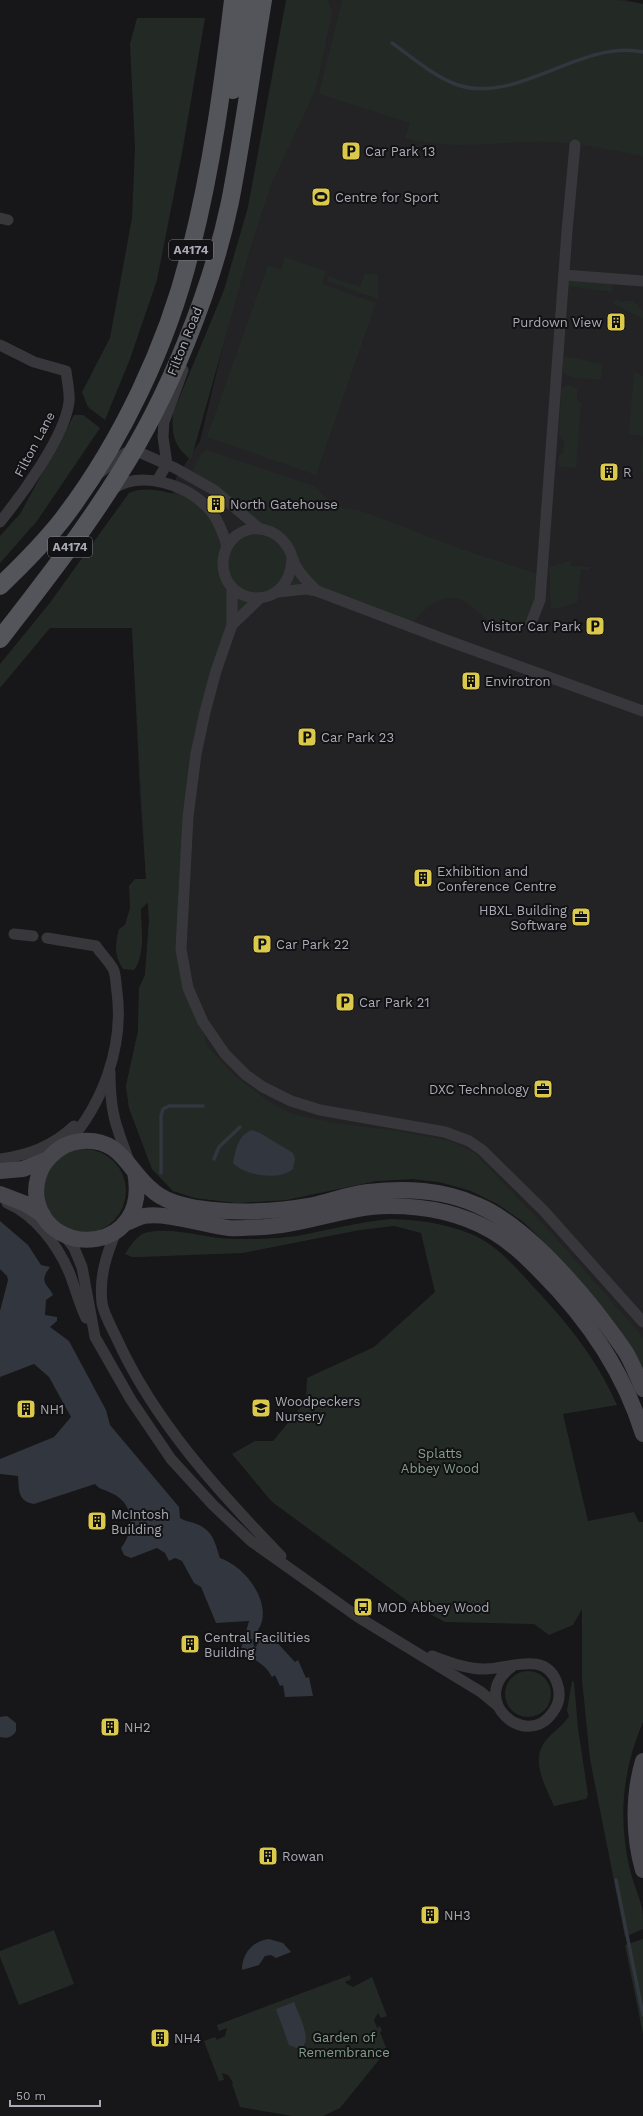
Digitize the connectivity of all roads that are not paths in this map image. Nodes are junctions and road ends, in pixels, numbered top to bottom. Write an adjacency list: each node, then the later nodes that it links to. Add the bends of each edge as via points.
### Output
1 (233, 0): 5 (main road, Filton Road / A4174)
2 (248, 0): 5 (main road, via 232,93)
3 (264, 0): 6 (main road, Filton Road / A4174)
4 (575, 145): 7 (street)
5 (212, 152): 12 (main road, Filton Road / A4174, via 191,251 177,298 134,403)
6 (229, 203): 10 (main road, Filton Road / A4174, via 215,258 185,342 157,406); 11 (street, via 223,249 210,300 164,422)
7 (564, 275): 8 (street); 24 (street, via 540,600)
8 (643, 281)
9 (0, 345): 15 (street, Filton Lane, via 34,362 66,371 70,400 62,424 37,471)
10 (133, 451): 11 (street); 12 (street, via 117,458); 14 (main road, Filton Road / A4174)
11 (166, 464): 13 (street); 16 (street, via 214,490)
12 (88, 482): 19 (main road, Filton Road / A4174, via 41,545)
13 (158, 482): 14 (street, via 126,482); 17 (street, via 183,489 201,501 218,522)
14 (107, 493): 26 (main road, Filton Road / A4174)
15 (0, 522)
16 (260, 528): 17 (street, via 241,532); 18 (street, via 271,531 281,538 288,547)
17 (227, 546): 20 (street, via 223,556 223,567)
18 (292, 559): 21 (street); 22 (street, via 289,578)
19 (0, 586)
20 (232, 588): 23 (street, via 245,596); 25 (street)
21 (317, 591): 22 (street, via 306,589); 27 (street)
22 (278, 592): 23 (street)
23 (260, 598): 25 (street)
24 (531, 623)
25 (232, 625): 43 (street, via 205,712 195,760 188,817 182,957 188,988 207,1028 225,1054 246,1075 291,1101 320,1110 445,1132 469,1141 482,1150 544,1212)
26 (0, 639)
27 (643, 711)
28 (14, 934): 29 (street)
29 (33, 936)
30 (47, 938): 31 (street, via 96,946 114,970 119,1010 117,1040)
31 (110, 1067): 32 (street); 36 (street, via 110,1096 118,1130)
32 (98, 1095): 33 (street, via 91,1113); 34 (street, via 64,1136 46,1147 22,1156)
33 (67, 1144): 35 (street); 36 (street, via 90,1140 105,1144 117,1150)
34 (0, 1159)
35 (46, 1160): 37 (street, via 23,1169); 40 (street, via 36,1186 37,1200)
36 (132, 1167): 41 (street, via 138,1188 135,1207); 45 (street, via 151,1190 178,1205 218,1211 259,1212 314,1205 364,1192 408,1189 442,1194 477,1204 504,1219 536,1246 568,1279 626,1353)
37 (0, 1172)
38 (0, 1194): 40 (street, via 26,1204)
39 (0, 1200): 44 (street, via 26,1214 57,1247)
40 (43, 1216): 42 (street)
41 (121, 1228): 42 (street, via 101,1238 84,1240); 46 (street, via 145,1216 162,1216 231,1228 266,1227 387,1206 434,1209 462,1217 492,1231 520,1251 557,1289 597,1338 617,1371 635,1408); 47 (street, via 104,1265 103,1304 131,1370 200,1466)
42 (64, 1235): 44 (street, via 74,1248 82,1267)
43 (643, 1322)
44 (96, 1337): 47 (street, via 120,1382 170,1459 251,1541)
45 (643, 1388)
46 (643, 1434)
47 (299, 1574): 48 (street, via 358,1616)
48 (414, 1650): 49 (street, via 459,1666 484,1669); 50 (street, via 481,1692)
49 (513, 1666): 50 (street, via 506,1671 496,1688); 50 (street, via 533,1663 543,1666 552,1673 559,1693 556,1708 542,1722 523,1726 506,1718)
50 (498, 1706)
51 (643, 1761): 52 (street, via 638,1782 636,1820)
52 (643, 1870)

